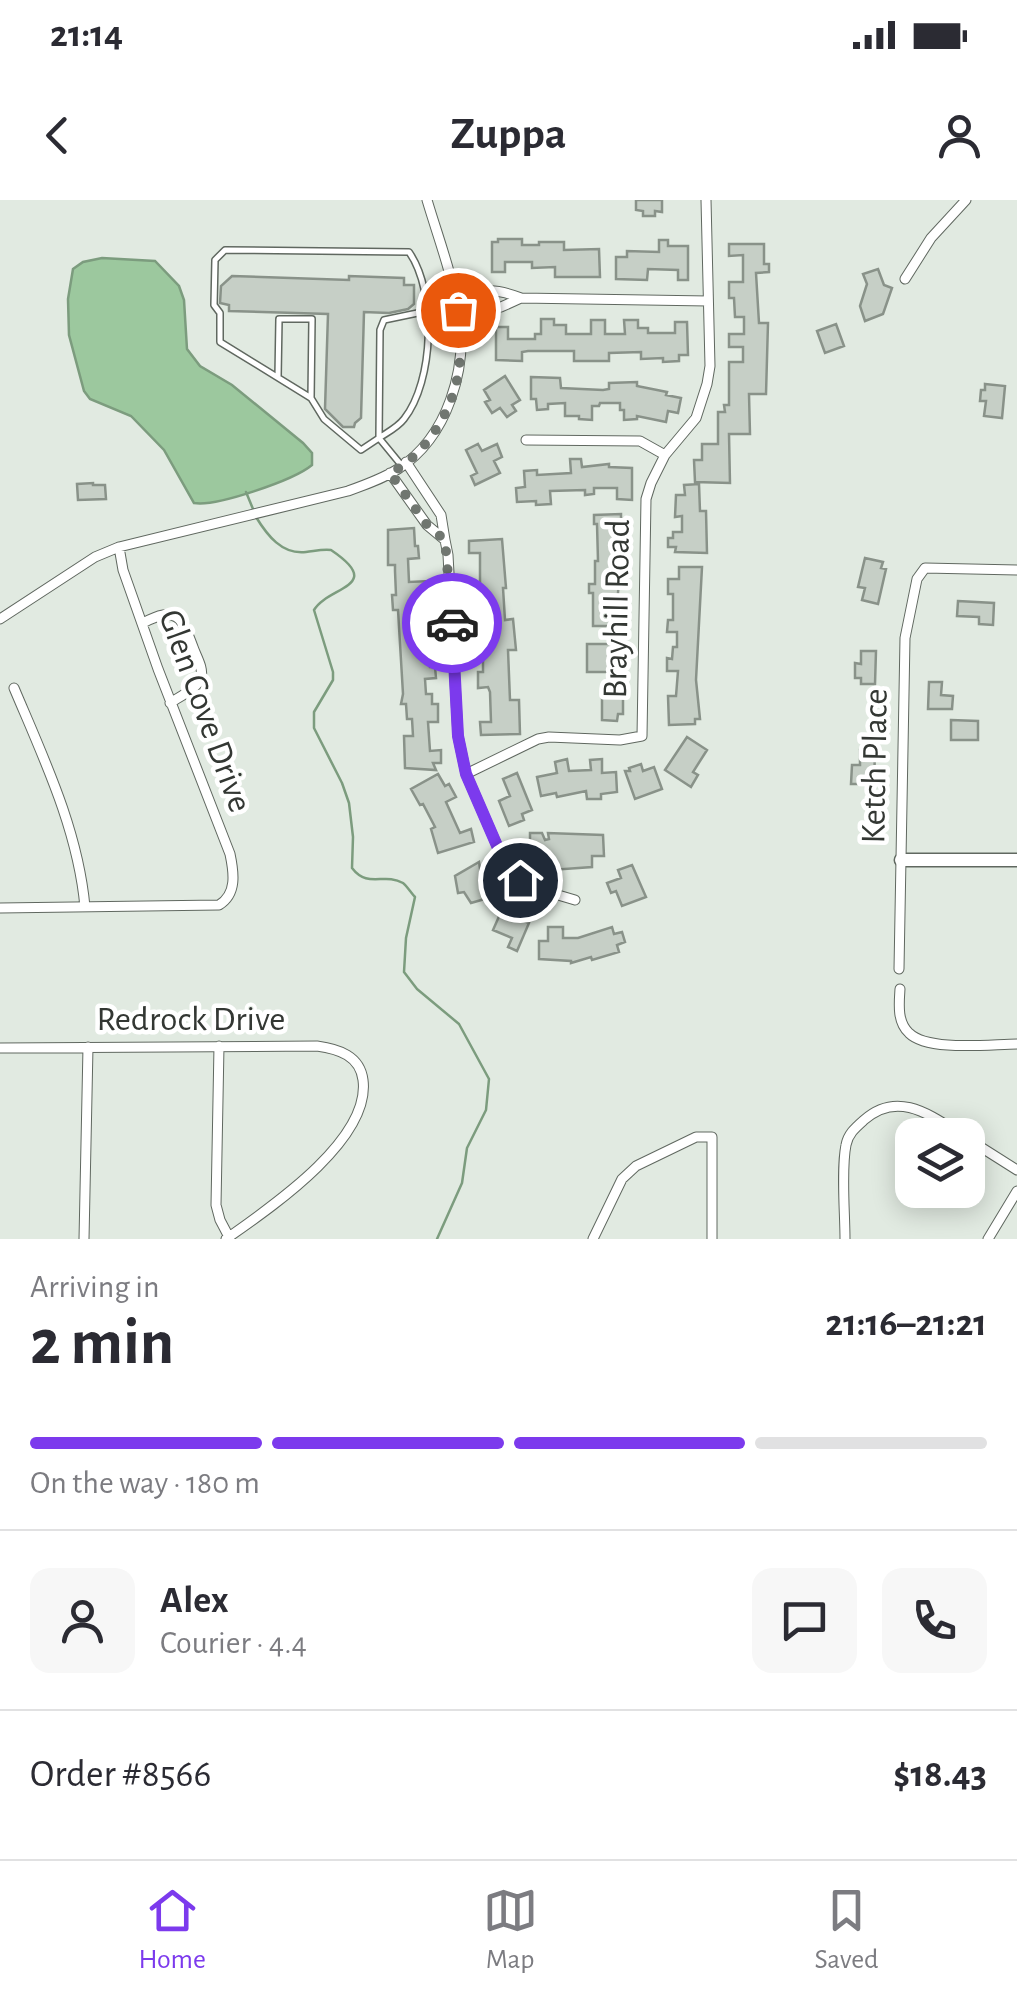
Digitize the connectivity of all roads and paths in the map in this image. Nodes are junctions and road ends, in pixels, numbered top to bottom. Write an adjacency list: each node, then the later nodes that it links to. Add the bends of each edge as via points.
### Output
1 (427, 200): 7 (street)
2 (706, 200): 8 (street, Brayhill Road)
3 (966, 200): 4 (street)
4 (905, 279)
5 (490, 290): 6 (street); 7 (street); 9 (street)
6 (522, 298): 8 (street); 9 (street)
7 (456, 301): 10 (lane); 11 (street)
8 (708, 301): 16 (street, Brayhill Road, via 704,398)
9 (494, 307): 11 (street)
10 (426, 311): 12 (lane, via 410,252 225,250 214,260 220,342); 14 (lane, via 426,369 418,396 403,422); 14 (lane, via 384,320 380,330)
11 (459, 317): 17 (street, via 457,382 433,432)
12 (278, 377): 13 (lane); 13 (lane, via 279,319 312,319)
13 (311, 398): 14 (lane, via 324,419 361,450)
14 (379, 438): 17 (lane)
15 (526, 440): 16 (street, via 640,441)
16 (665, 456): 28 (street, Brayhill Road, via 646,500 642,736 538,739)
17 (404, 464): 18 (street); 19 (street)
18 (390, 473): 20 (street); 22 (street, via 348,491)
19 (433, 500): 20 (street); 21 (street)
20 (418, 512): 21 (street)
21 (445, 540): 28 (street)
22 (118, 546): 24 (street); 25 (street, Glen Cove Drive)
23 (1017, 570): 29 (street, Ketch Place, via 925,568 917,579 904,638)
24 (0, 619)
25 (143, 622): 27 (street, Glen Cove Drive); 27 (street, via 158,614 178,617 201,669 198,684)
26 (14, 688): 32 (street, via 67,820)
27 (170, 703): 32 (street, Glen Cove Drive, via 230,854 230,895 218,905)
28 (466, 774): 31 (street, via 505,864 531,887)
29 (901, 860): 30 (street); 34 (street, Ketch Place)
30 (1017, 860)
31 (575, 900)
32 (85, 907): 33 (street)
33 (0, 908)
34 (899, 969)
35 (900, 988): 36 (street, via 902,1023 922,1042)
36 (1017, 1044)
37 (219, 1046): 38 (street, Redrock Drive); 44 (street, via 216,1204); 44 (street, Redrock Drive, via 337,1049 360,1066 363,1081 363,1102 348,1131 315,1170)
38 (88, 1047): 39 (street, Redrock Drive); 45 (street)
39 (0, 1048)
40 (934, 1118): 48 (street, via 892,1106 852,1131 846,1143)
41 (985, 1150): 42 (street)
42 (1017, 1170)
43 (1017, 1191): 49 (street)
44 (228, 1238)
45 (84, 1239)
46 (592, 1239): 47 (street, via 636,1166 696,1137 712,1137)
47 (712, 1239)
48 (844, 1239)
49 (988, 1239)

